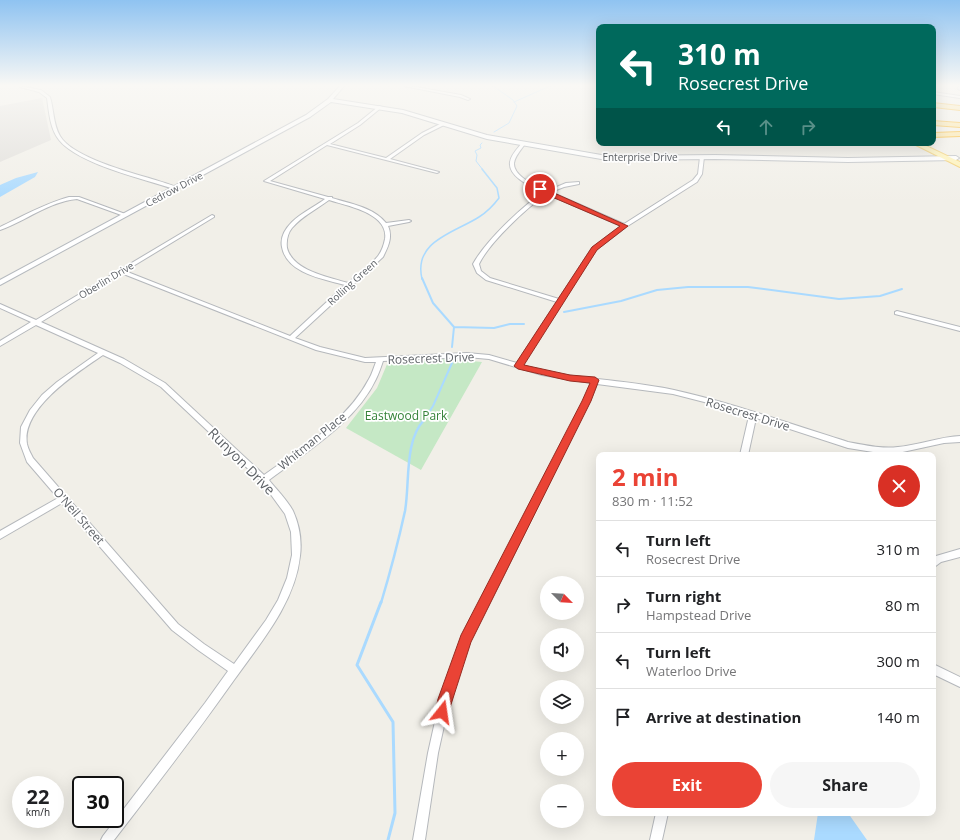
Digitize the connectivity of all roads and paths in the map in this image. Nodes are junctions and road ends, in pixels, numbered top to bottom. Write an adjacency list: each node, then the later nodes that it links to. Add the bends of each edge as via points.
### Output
1 (55, 125): 21 (street, via 56,132 66,146 75,153)
2 (291, 125): 21 (street, Cedrow Drive)
3 (357, 125): 8 (street)
4 (441, 125): 16 (street)
5 (447, 125): 9 (street, Enterprise Drive, via 477,135)
6 (960, 134): 7 (highway)
7 (936, 135)
8 (326, 144): 16 (street); 23 (street, via 266,181)
9 (523, 144): 13 (street, Enterprise Drive, via 607,158); 22 (street, via 513,158 513,169 525,181)
10 (921, 146): 12 (main road)
11 (931, 146): 15 (main road)
12 (931, 151): 14 (main road); 17 (main road, via 932,156)
13 (702, 157): 17 (street, Enterprise Drive); 28 (street, via 700,174 695,181)
14 (946, 158): 15 (street, Enterprise Drive); 17 (street, Enterprise Drive); 18 (main road)
15 (959, 158)
16 (387, 159): 19 (street)
17 (929, 159)
18 (960, 166)
19 (437, 172)
20 (577, 183): 22 (street, via 570,183)
21 (176, 188): 24 (street, Cedrow Drive)
22 (548, 193): 28 (street); 33 (street, via 516,219 476,264 479,272 488,279)
23 (330, 198): 27 (street, via 364,208); 32 (street, via 292,225 283,245 286,254 303,269)
24 (126, 215): 29 (street, via 71,198); 31 (street, Cedrow Drive)
25 (212, 216): 30 (street, Oberlin Drive)
26 (409, 221): 27 (street)
27 (385, 225): 32 (street, Rolling Green, via 389,239 381,256)
28 (624, 226): 33 (street, via 594,249)
29 (0, 229)
30 (121, 271): 36 (street, Oberlin Drive); 38 (street, Rosecrest Drive)
31 (0, 283)
32 (350, 285): 38 (street, Rolling Green)
33 (560, 301): 42 (street)
34 (0, 306): 36 (street, Runyon Drive)
35 (897, 313): 37 (street)
36 (36, 322): 39 (street, Oberlin Drive); 40 (street, Runyon Drive)
37 (960, 329)
38 (292, 337): 41 (street, Rosecrest Drive, via 318,349 365,360)
39 (0, 344)
40 (103, 352): 47 (street, Runyon Drive, via 163,385); 48 (street, O'Neil Street, via 48,393 29,417 24,432 26,455)
41 (380, 360): 42 (street, Rosecrest Drive, via 467,355 489,357); 47 (street, Whitman Place, via 370,386 343,419)
42 (518, 366): 43 (street, Rosecrest Drive, via 570,378)
43 (595, 380): 44 (street, Rosecrest Drive, via 673,392); 57 (street, via 587,401 466,640 445,699 433,753)
44 (754, 415): 45 (street, Rosecrest Drive, via 848,445 870,449 896,450 948,439); 46 (street)
45 (960, 439)
46 (745, 452)
47 (264, 479): 52 (street, Runyon Drive, via 290,512 295,532 296,555 291,578 281,603)
48 (64, 498): 49 (street); 52 (street, O'Neil Street, via 175,627)
49 (0, 535)
50 (960, 553): 51 (street)
51 (936, 561)
52 (235, 670): 56 (street, Runyon Drive)
53 (936, 670): 54 (street)
54 (960, 682)
55 (661, 816): 58 (street)
56 (107, 840)
57 (419, 840)
58 (656, 840)

